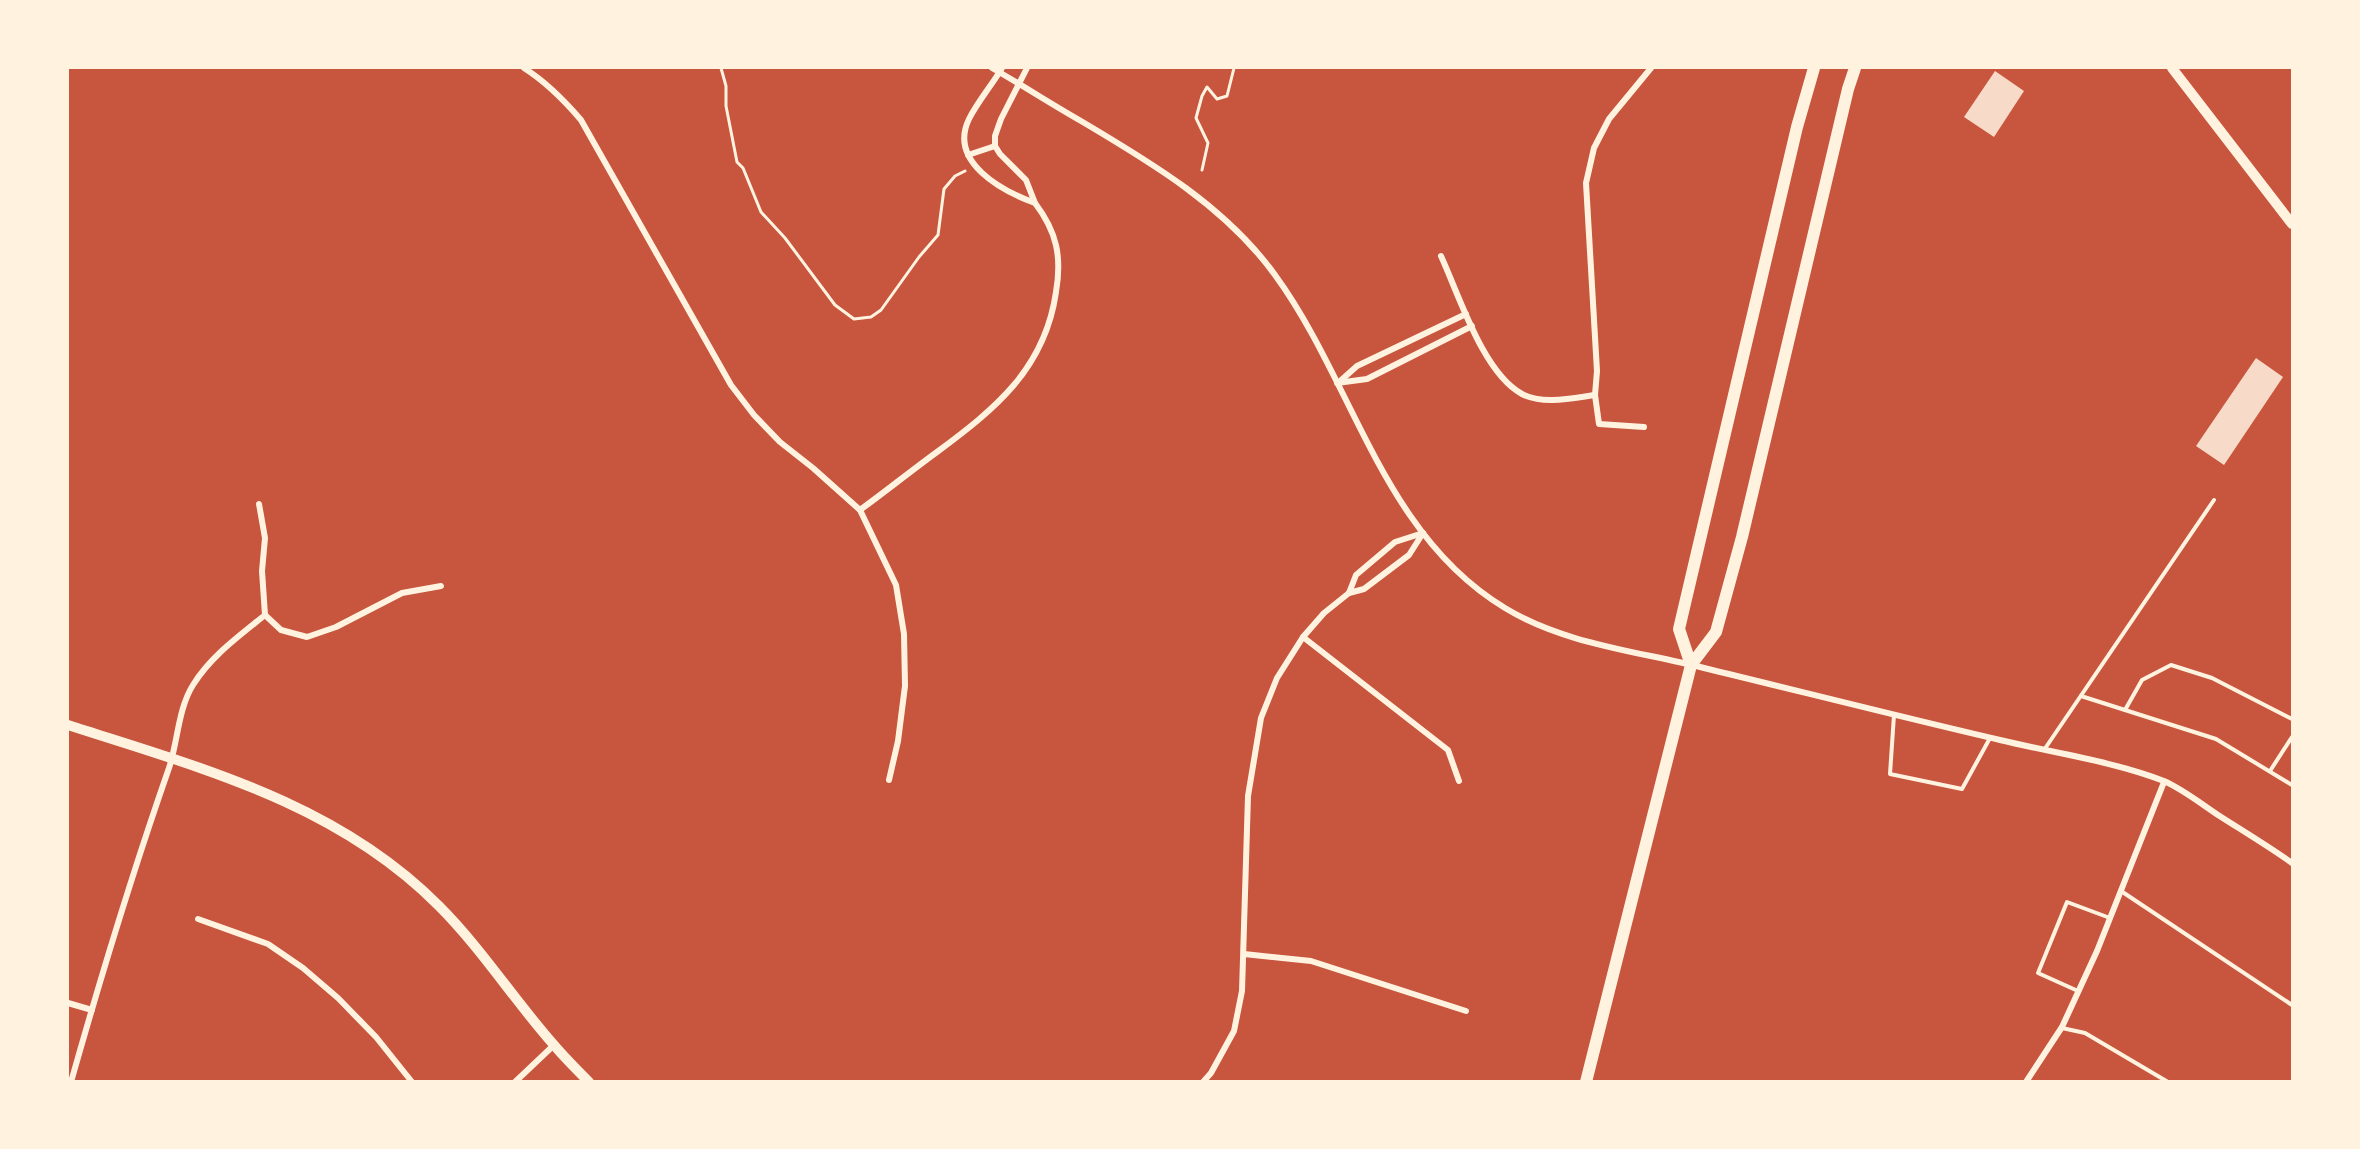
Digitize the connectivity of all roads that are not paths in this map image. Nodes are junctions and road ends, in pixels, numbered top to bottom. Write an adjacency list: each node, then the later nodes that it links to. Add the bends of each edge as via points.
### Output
1 (524, 68): 22 (street, via 562,98 581,120 731,385 780,442)
2 (992, 68): 8 (street)
3 (1027, 68): 9 (street)
4 (1651, 68): 18 (street, via 1609,119 1594,148 1586,183 1597,371)
5 (1814, 68): 28 (main road, via 1680,628)
6 (1855, 68): 28 (main road, via 1725,600 1716,632)
7 (2172, 68): 13 (street)
8 (1001, 70): 9 (street); 11 (street, via 969,120 963,140)
9 (1018, 84): 10 (street, via 994,136); 17 (street, via 1132,151 1230,223 1275,275 1309,328)
10 (995, 146): 11 (street); 12 (street, via 1026,180)
11 (968, 155): 12 (street, via 974,166 1011,194)
12 (1035, 203): 22 (street, via 1054,234 1060,267 1053,313 1037,352 1014,386 987,415)
13 (2292, 224)
14 (1441, 256): 15 (street)
15 (1466, 314): 16 (street); 17 (street, via 1358,366)
16 (1472, 326): 17 (street, via 1367,379); 18 (street, via 1505,381 1523,394 1543,399)
17 (1337, 383): 23 (street, via 1399,500)
18 (1595, 395): 19 (street, via 1599,424)
19 (1644, 427)
20 (2214, 500): 29 (lane)
21 (259, 504): 26 (street, via 265,538)
22 (860, 510): 39 (street, via 896,585 904,634 905,686)
23 (1423, 533): 25 (street, via 1409,555 1364,590); 25 (street, via 1395,542 1356,575); 28 (street, via 1453,567 1505,608 1570,636)
24 (441, 586): 26 (street, via 402,593 336,627 307,637 281,630)
25 (1349, 593): 27 (street, via 1324,613)
26 (265, 615): 37 (street, via 220,651 193,685 183,708)
27 (1303, 638): 40 (street, via 1448,750); 47 (street, via 1277,678 1261,718 1248,796)
28 (1691, 664): 31 (street); 60 (main road)
29 (2081, 696): 30 (lane); 36 (lane)
30 (2125, 710): 32 (lane, via 2142,680 2171,665 2212,678); 38 (lane, via 2216,739)
31 (1894, 714): 35 (street); 35 (lane, via 1890,774 1962,789)
32 (2292, 719)
33 (68, 725): 37 (street)
34 (2292, 737): 38 (lane)
35 (1990, 738): 36 (street)
36 (2044, 750): 41 (street)
37 (172, 759): 51 (street, via 129,883); 54 (street, via 282,799 329,823 386,860 465,934)
38 (2270, 771): 42 (lane)
39 (888, 780)
40 (1459, 781)
41 (2164, 782): 43 (street, via 2194,797); 44 (street)
42 (2292, 785)
43 (2292, 863)
44 (2121, 891): 45 (street); 50 (lane)
45 (2110, 918): 48 (street); 48 (lane, via 2067,902 2038,973)
46 (198, 919): 56 (street, via 268,944 303,968 376,1037)
47 (1244, 954): 52 (street, via 1311,961); 59 (street, via 1242,991 1233,1031)
48 (2078, 991): 53 (street)
49 (68, 1003): 51 (street)
50 (2292, 1005)
51 (92, 1010): 55 (street)
52 (1466, 1011)
53 (2062, 1028): 61 (street); 62 (lane, via 2085,1033)
54 (554, 1045): 57 (street); 58 (street)
55 (71, 1082)
56 (412, 1082)
57 (514, 1082)
58 (589, 1082)
59 (1203, 1082)
60 (1586, 1082)
61 (2026, 1082)
62 (2168, 1082)

